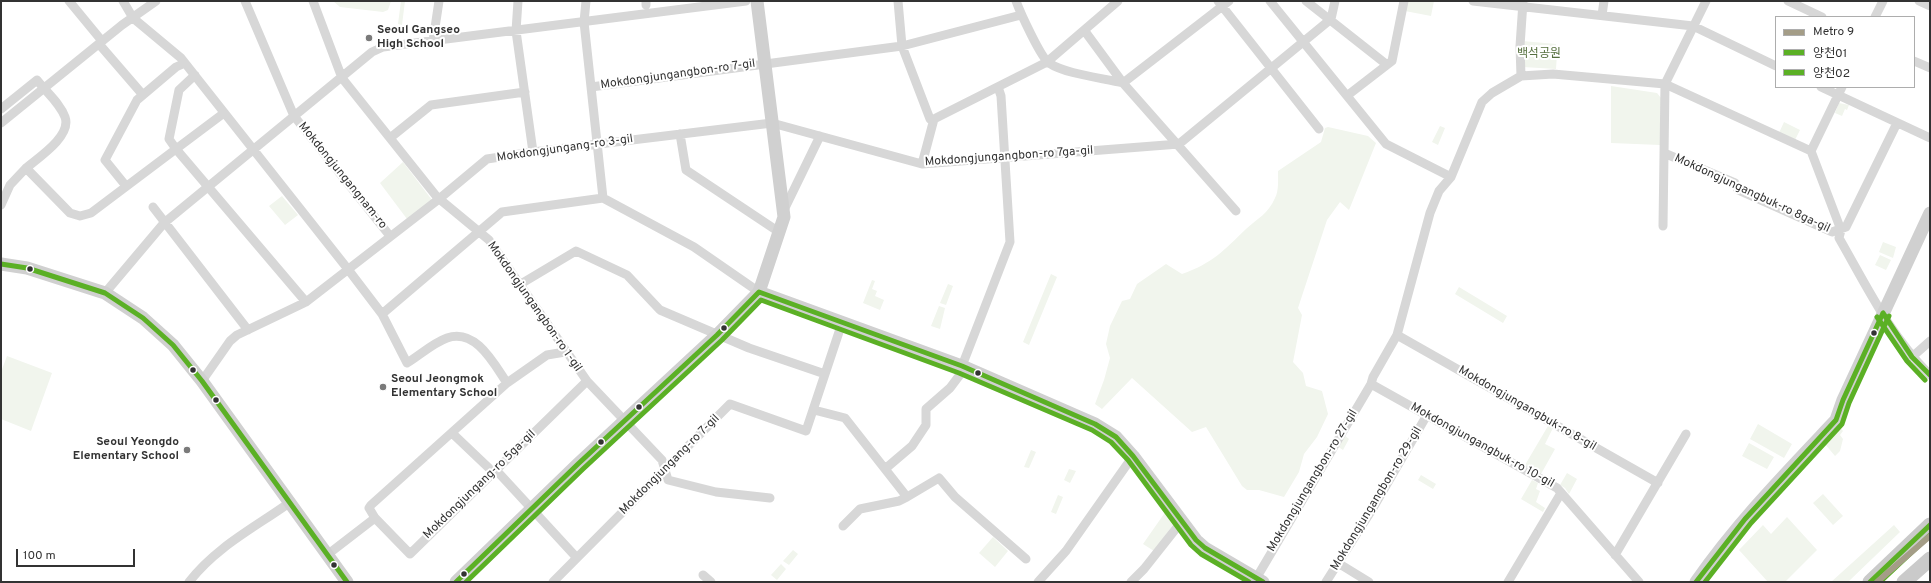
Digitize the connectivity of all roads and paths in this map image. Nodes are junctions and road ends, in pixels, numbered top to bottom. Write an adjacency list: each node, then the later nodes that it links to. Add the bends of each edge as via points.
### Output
1 (69, 1): 39 (street)
2 (123, 1): 32 (street)
3 (156, 1): 32 (street)
4 (245, 1): 65 (street, Mokdongjungangnam-ro)
5 (313, 1): 52 (street, Mokdongjungangbon-ro 1-gil)
6 (439, 1): 38 (street)
7 (518, 1): 37 (street)
8 (586, 1): 34 (street)
9 (746, 1): 25 (street, Mokdongjungangnam-ro)
10 (757, 1): 45 (street, Mokdongjungangbon-ro 7-gil)
11 (898, 1): 41 (street)
12 (1016, 1): 28 (street)
13 (1118, 1): 36 (street)
14 (1270, 1): 40 (street)
15 (1306, 1): 33 (street)
16 (1335, 1): 33 (street)
17 (1404, 1): 46 (street, via 1392,61)
18 (1473, 1): 26 (street)
19 (1604, 1): 29 (street)
20 (1706, 1): 35 (street)
21 (1788, 1): 30 (street)
22 (1883, 1): 31 (street)
23 (1919, 1): 27 (street)
24 (1223, 3): 48 (street); 53 (street)
25 (702, 4): 34 (street, Mokdongjungangnam-ro)
26 (1523, 4): 29 (street); 51 (street)
27 (1930, 6)
28 (1021, 14): 41 (street, Mokdongjungangbon-ro 7-gil); 43 (street)
29 (1602, 15): 35 (street)
30 (1820, 16)
31 (1876, 16)
32 (133, 18): 39 (street); 44 (street)
33 (1331, 19): 40 (street); 46 (street)
34 (584, 22): 37 (street, Mokdongjungangnam-ro); 55 (street)
35 (1693, 26): 47 (street); 54 (street)
36 (1084, 30): 43 (street); 53 (street)
37 (516, 31): 38 (street, Mokdongjungangnam-ro); 60 (street)
38 (433, 41): 52 (street, Mokdongjungangnam-ro, via 383,47 372,52)
39 (101, 42): 58 (street); 61 (street)
40 (1303, 42): 48 (street); 62 (street)
41 (902, 46): 45 (street, Mokdongjungangbon-ro 7-gil); 66 (street, via 930,119)
42 (1915, 61): 49 (street)
43 (1047, 62): 53 (street, via 1058,68); 56 (street)
44 (185, 63): 50 (street); 61 (street, via 176,67)
45 (765, 63): 55 (street, Mokdongjungangbon-ro 7-gil); 68 (street, Mokdongjungangbon-ro 7-gil)
46 (1386, 64): 62 (street)
47 (1775, 66)
48 (1272, 68): 70 (street); 76 (street)
49 (1930, 68)
50 (195, 75): 64 (street); 77 (street, via 180,90 169,139)
51 (1521, 76): 54 (street, via 1553,74); 85 (street, via 1482,102)
52 (342, 78): 65 (street, Mokdongjungangnam-ro); 73 (street, Mokdongjungangbon-ro 1-gil)
53 (1123, 83): 76 (street)
54 (1665, 84): 79 (street); 81 (street)
55 (591, 87): 75 (street)
56 (998, 87): 66 (street); 82 (street, via 1001,96)
57 (1826, 88): 59 (street)
58 (43, 89): 63 (street, via 37,80); 67 (street); 84 (street, via 66,118 63,134)
59 (1840, 91): 69 (street); 79 (street)
60 (525, 92): 73 (street, via 431,104); 80 (street)
61 (143, 95): 86 (street, via 137,100 105,160)
62 (1348, 95): 85 (street, via 1386,144)
63 (1, 109)
64 (224, 113): 77 (street); 78 (street)
65 (294, 116): 78 (street, Mokdongjungangnam-ro); 100 (street, Mokdongjungangnam-ro)
66 (934, 119): 83 (street)
67 (1, 123)
68 (772, 123): 71 (street, Mokdongjungang-ro 3-gil); 72 (street, Mokdongjungangbon-ro 7ga-gil); 92 (street, Mokdongjungangbon-ro 7-gil)
69 (1897, 123): 74 (street); 97 (street, via 1846,227)
70 (1319, 129)
71 (680, 134): 75 (street, Mokdongjungang-ro 3-gil); 99 (street, via 686,170)
72 (820, 136): 83 (street, Mokdongjungangbon-ro 7ga-gil); 92 (street, Mokdongjungangbon-ro 7-gil)
73 (390, 138): 89 (street, Mokdongjungangbon-ro 1-gil)
74 (1930, 138)
75 (598, 144): 80 (street, Mokdongjungang-ro 3-gil); 88 (street)
76 (1178, 144): 82 (street, Mokdongjungangbon-ro 7ga-gil); 93 (street)
77 (176, 148): 86 (street); 87 (street)
78 (253, 149): 87 (street, Mokdongjungangnam-ro); 102 (street)
79 (1812, 151): 97 (street)
80 (533, 152): 89 (street, Mokdongjungang-ro 3-gil, via 487,159)
81 (1664, 153): 96 (street); 97 (street, Mokdongjungangbuk-ro 8ga-gil, via 1734,183 1738,190 1832,232)
82 (1004, 158): 83 (street, Mokdongjungangbon-ro 7ga-gil); 116 (street, via 1010,242)
83 (922, 164)
84 (26, 168): 86 (street, via 70,213 80,216 91,213); 90 (street, via 10,185)
85 (1451, 177): 112 (street, via 1439,191 1430,213)
86 (126, 186)
87 (208, 187): 95 (street, Mokdongjungangnam-ro); 106 (street)
88 (603, 198): 98 (street, via 502,212); 104 (street, via 694,247)
89 (439, 199): 98 (street, Mokdongjungangbon-ro 1-gil); 100 (street, Mokdongjungang-ro 3-gil)
90 (1, 205)
91 (153, 207): 95 (street)
92 (783, 212): 99 (street, Mokdongjungangbon-ro 7-gil)
93 (1236, 212)
94 (1930, 213): 107 (street)
95 (164, 223): 105 (street, Mokdongjungangnam-ro); 110 (street)
96 (1664, 226)
97 (1840, 230): 107 (street, via 1839,238)
98 (480, 232): 103 (street, Mokdongjungangbon-ro 1-gil, via 489,240); 108 (street)
99 (779, 232): 104 (street, Mokdongjungangbon-ro 7-gil)
100 (390, 236): 102 (street, Mokdongjungang-ro 3-gil)
101 (1, 264): 105 (street, via 28,268)
102 (347, 268): 106 (street, Mokdongjungang-ro 3-gil); 108 (street)
103 (519, 285): 111 (street, via 576,252 627,275 660,310); 114 (street, Mokdongjungangbon-ro 1-gil)
104 (759, 292): 109 (street); 111 (street)
105 (105, 293): 119 (street, via 143,318 173,344)
106 (306, 302): 110 (street, Mokdongjungang-ro 3-gil)
107 (1883, 313): 115 (street); 161 (street, via 1836,420 1745,518)
108 (382, 314): 121 (street, via 407,363 447,338 457,336 467,338 481,347)
109 (842, 323): 116 (street); 117 (street)
110 (248, 330): 119 (street, Mokdongjungang-ro 3-gil, via 230,341)
111 (717, 335): 117 (street); 125 (street)
112 (1397, 335): 122 (street); 132 (street, Mokdongjungangbuk-ro 8-gil)
113 (1930, 341): 115 (street)
114 (565, 352): 120 (street, Mokdongjungangbon-ro 1-gil); 121 (street, via 547,355)
115 (1912, 358): 118 (street)
116 (963, 367): 128 (street, via 1096,424 1116,437); 129 (street, via 950,388 926,409 926,425 912,446)
117 (825, 374): 123 (street)
118 (1930, 375)
119 (202, 381): 136 (street)
120 (587, 381): 125 (street, Mokdongjungangbon-ro 1-gil); 131 (street, Mokdongjungang-ro 5ga-gil)
121 (507, 383): 126 (street)
122 (1371, 384): 124 (street, Mokdongjungangbuk-ro 10-gil); 149 (street, Mokdongjungangbon-ro 27-gil)
123 (814, 410): 129 (street, via 845,418); 130 (street, Mokdongjungang-ro 7-gil, via 806,431 730,404)
124 (1428, 415): 133 (street, Mokdongjungangbuk-ro 10-gil, via 1557,488); 147 (street, Mokdongjungangbon-ro 29-gil)
125 (624, 421): 130 (street, Mokdongjungangbon-ro 1-gil, via 662,460); 137 (street)
126 (452, 433): 131 (street); 138 (street, via 369,508)
127 (1686, 434): 132 (street)
128 (1133, 456): 139 (street); 155 (street, via 1066,551)
129 (885, 469): 134 (street)
130 (664, 470): 135 (street, Mokdongjungangbon-ro 1-gil, via 668,480 692,487); 144 (street, Mokdongjungang-ro 7-gil)
131 (495, 471): 137 (street); 138 (street, Mokdongjungang-ro 5ga-gil, via 410,554)
132 (1658, 483): 143 (street)
133 (1561, 493): 143 (street, Mokdongjungangbuk-ro 10-gil); 159 (street)
134 (907, 496): 141 (street, via 899,501 860,509); 145 (street, via 939,478 955,497)
135 (770, 498)
136 (289, 503): 142 (street); 150 (street, via 217,552)
137 (532, 509): 144 (street); 152 (street)
138 (375, 518): 142 (street)
139 (1182, 520): 149 (street, via 1205,548); 156 (street)
140 (1930, 525): 162 (main road)
141 (843, 526)
142 (327, 555): 151 (street)
143 (1615, 555): 160 (street, Mokdongjungangbuk-ro 10-gil)
144 (577, 558): 153 (street, Mokdongjungang-ro 7-gil)
145 (1026, 559)
146 (1930, 559): 163 (main road)
147 (1338, 563): 157 (street, Mokdongjungangbon-ro 29-gil); 158 (street)
148 (703, 575): 154 (street)
149 (1257, 581)
150 (189, 582)
151 (347, 582)
152 (456, 582)
153 (553, 582)
154 (711, 582)
155 (1038, 582)
156 (1131, 582)
157 (1326, 582)
158 (1369, 582)
159 (1508, 582)
160 (1639, 582)
161 (1696, 582)
162 (1870, 582)
163 (1904, 582)

